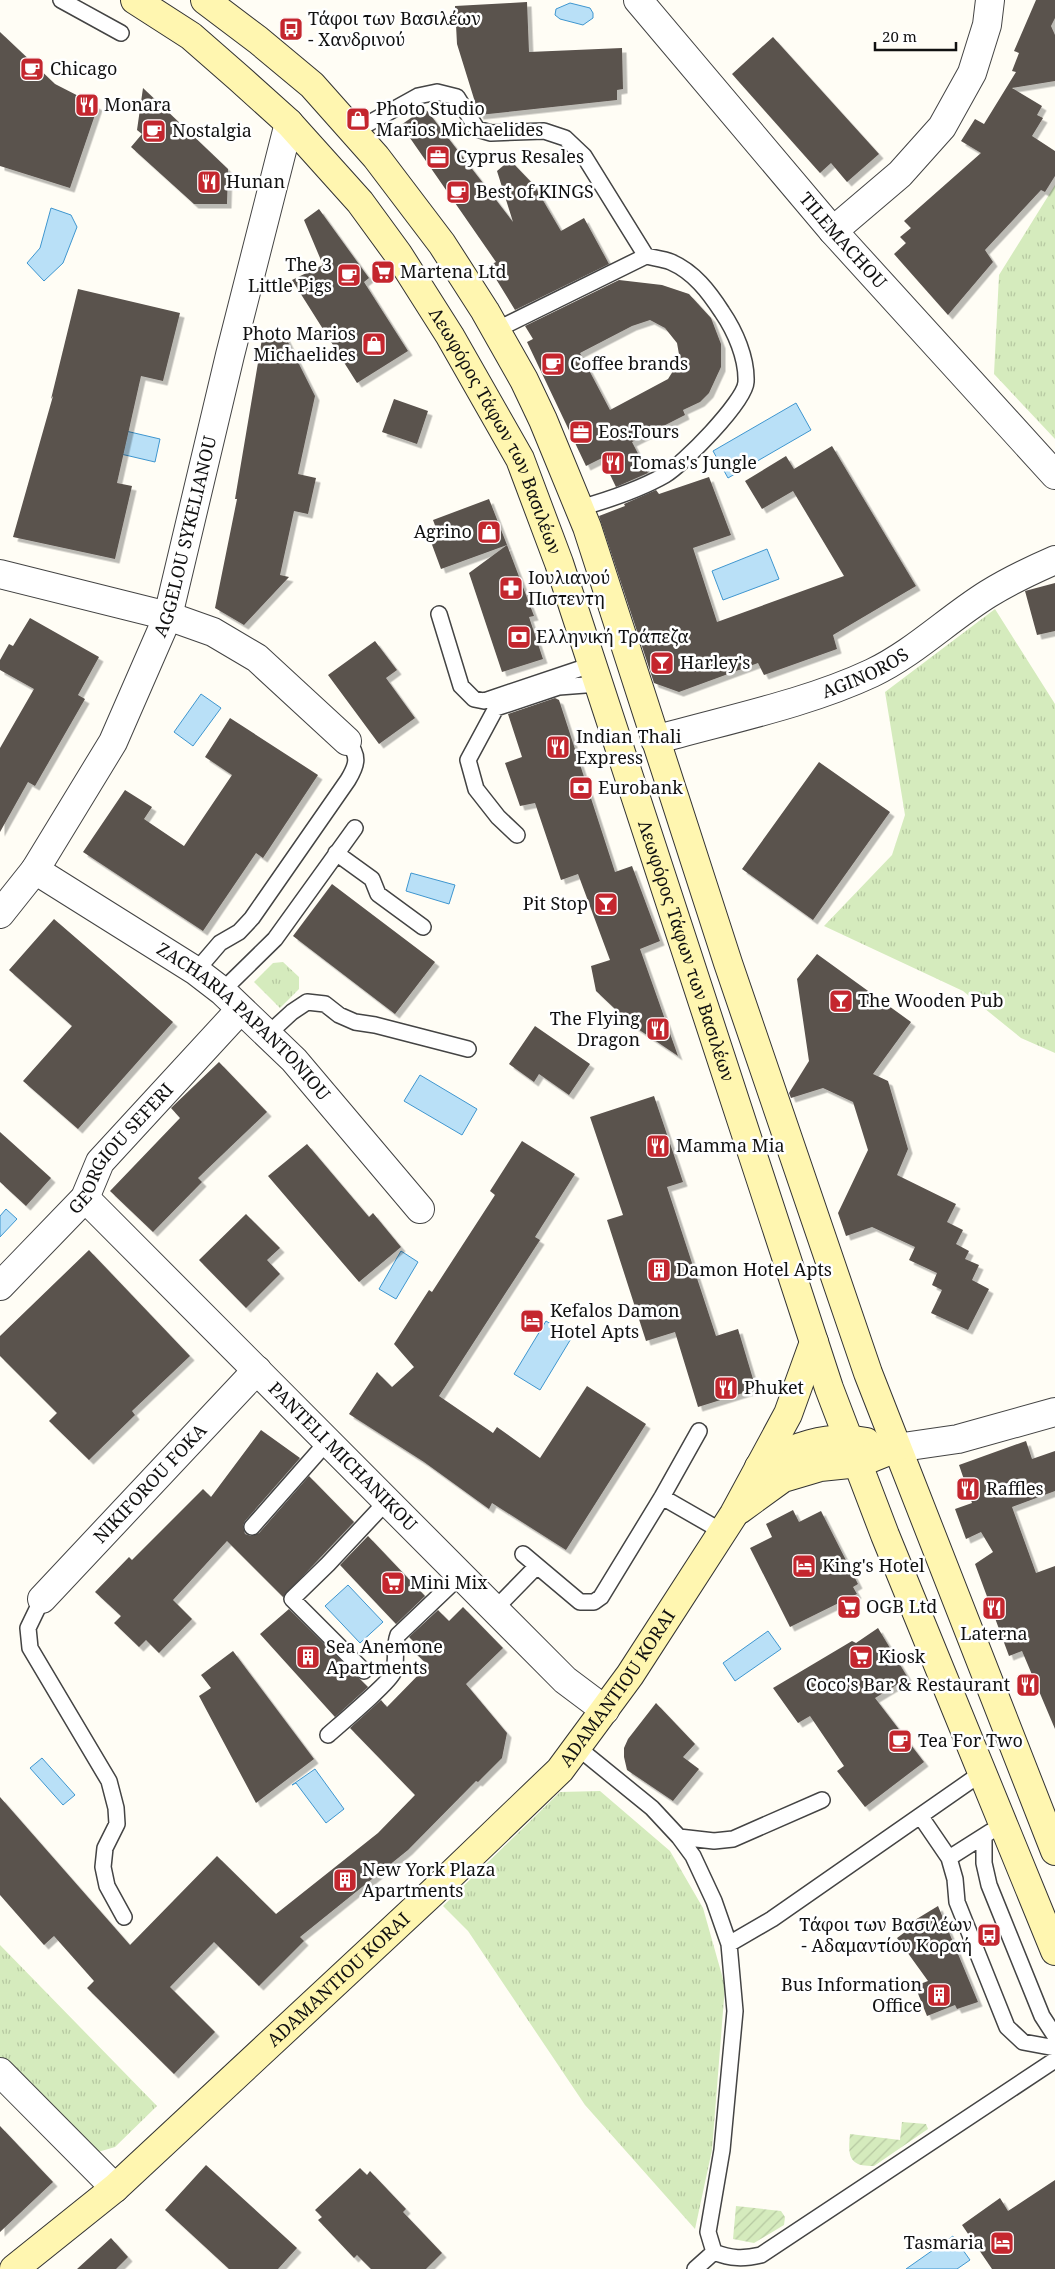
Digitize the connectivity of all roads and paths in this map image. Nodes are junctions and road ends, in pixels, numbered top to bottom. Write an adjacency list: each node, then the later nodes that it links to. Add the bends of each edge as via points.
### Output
1 (61, 0): 6 (lane)
2 (135, 0): 7 (main road, Λεωφόρος Τάφων των Βασιλέων, via 191,36)
3 (205, 0): 8 (main road, Λεωφόρος Τάφων των Βασιλέων, via 312,85)
4 (638, 0): 9 (street, TILEMACHOU)
5 (990, 0): 9 (street, via 972,73 942,127 900,174)
6 (121, 33)
7 (288, 123): 17 (street, AGGELOU SYKELIANOU); 18 (main road, Λεωφόρος Τάφων των Βασιλέων, via 360,202 398,254 450,336 520,459 559,563)
8 (353, 132): 10 (lane, via 418,96 437,92 457,97 478,129 491,133 544,131 566,138 584,156); 11 (main road, Λεωφόρος Τάφων των Βασιλέων, via 442,244)
9 (834, 231): 12 (street, TILEMACHOU)
10 (646, 256): 11 (lane); 13 (lane, via 671,262 705,287 732,327 744,363 746,384 706,439 666,475)
11 (496, 330): 13 (main road, Λεωφόρος Τάφων των Βασιλέων, via 543,420)
12 (1055, 475)
13 (580, 508): 19 (main road, Λεωφόρος Τάφων των Βασιλέων)
14 (1055, 560): 19 (street, AGINOROS, via 988,594 873,672 786,703)
15 (0, 574): 17 (street)
16 (439, 614): 18 (lane, via 461,686 474,699 484,701)
17 (168, 616): 20 (street, via 213,632 257,658); 24 (street, AGGELOU SYKELIANOU, via 113,742)
18 (595, 674): 22 (lane, via 496,708 468,760 476,789); 34 (main road, Λεωφόρος Τάφων των Βασιλέων)
19 (655, 740): 40 (main road, Λεωφόρος Τάφων των Βασιλέων, via 769,1086)
20 (347, 742): 27 (lane, via 355,750 357,760 348,780 252,918 220,943)
21 (355, 828): 23 (lane)
22 (517, 835)
23 (336, 853): 26 (lane, via 372,879 378,894); 28 (lane)
24 (35, 870): 25 (street, AGGELOU SYKELIANOU); 27 (street, ZACHARIA PAPANTONIOU)
25 (0, 914)
26 (423, 926)
27 (196, 971): 28 (street, ZACHARIA PAPANTONIOU)
28 (231, 1000): 29 (street, ZACHARIA PAPANTONIOU); 31 (street, GEORGIOU SEFERI, via 100,1162)
29 (267, 1035): 30 (lane, via 307,1002 325,1004 355,1022); 32 (street, ZACHARIA PAPANTONIOU, via 294,1060)
30 (468, 1049)
31 (85, 1198): 33 (street, GEORGIOU SEFERI); 35 (street, PANTELI MICHANIKOU)
32 (420, 1209)
33 (0, 1286)
34 (814, 1342): 38 (main road, Λεωφόρος Τάφων των Βασιλέων); 42 (main road, ADAMANTIOU KORAI, via 790,1408)
35 (257, 1370): 39 (street, PANTELI MICHANIKOU); 50 (street, NIKIFOROU FOKA)
36 (1055, 1412): 40 (street, via 958,1439)
37 (699, 1431): 43 (lane)
38 (849, 1438): 40 (main road); 41 (main road, Λεωφόρος Τάφων των Βασιλέων); 42 (main road, via 810,1443)
39 (327, 1442): 44 (street, PANTELI MICHANIKOU); 46 (lane)
40 (896, 1448): 41 (main road, ADAMANTIOU KORAI); 61 (main road, Λεωφόρος Τάφων των Βασιλέων)
41 (859, 1463): 45 (main road, ADAMANTIOU KORAI, via 820,1467 783,1478); 56 (main road, Λεωφόρος Τάφων των Βασιλέων, via 885,1535)
42 (759, 1467): 45 (main road, ADAMANTIOU KORAI)
43 (662, 1496): 45 (lane); 48 (lane, via 606,1591 594,1602 580,1602)
44 (388, 1500): 49 (street, PANTELI MICHANIKOU); 52 (lane, via 292,1599)
45 (728, 1523): 53 (main road, ADAMANTIOU KORAI)
46 (252, 1527)
47 (522, 1554): 48 (lane)
48 (536, 1567): 51 (lane)
49 (460, 1576): 51 (street, PANTELI MICHANIKOU); 54 (lane, via 398,1635 393,1676)
50 (42, 1599): 63 (lane, via 28,1628 30,1648 109,1781 117,1824 105,1848 103,1867 108,1886)
51 (495, 1609): 53 (street, PANTELI MICHANIKOU, via 565,1680)
52 (364, 1671)
53 (605, 1710): 55 (main road, ADAMANTIOU KORAI)
54 (328, 1735)
55 (578, 1747): 60 (lane, via 652,1808); 70 (main road, ADAMANTIOU KORAI, via 560,1770 484,1844)
56 (983, 1772): 58 (lane); 59 (main road, Λεωφόρος Τάφων των Βασιλέων)
57 (822, 1800): 60 (lane, via 733,1839 714,1842)
58 (921, 1817): 62 (lane); 64 (lane, via 772,1919)
59 (993, 1828): 62 (lane); 65 (main road, Λεωφόρος Τάφων των Βασιλέων); 66 (lane, via 984,1863 989,1885 1042,2016)
60 (679, 1837): 64 (lane, via 693,1856)
61 (1055, 1851)
62 (949, 1858): 67 (lane, via 955,1879 956,1902 1007,2027 1023,2042)
63 (124, 1917)
64 (729, 1944): 71 (lane, via 735,2011 722,2150 708,2232)
65 (1055, 1951)
66 (1055, 2036)
67 (1055, 2048)
68 (1055, 2060): 71 (lane, via 762,2255 746,2259)
69 (0, 2072): 70 (street)
70 (115, 2188): 72 (main road, ADAMANTIOU KORAI)
71 (714, 2252): 73 (lane)
72 (14, 2269)
73 (695, 2269)

